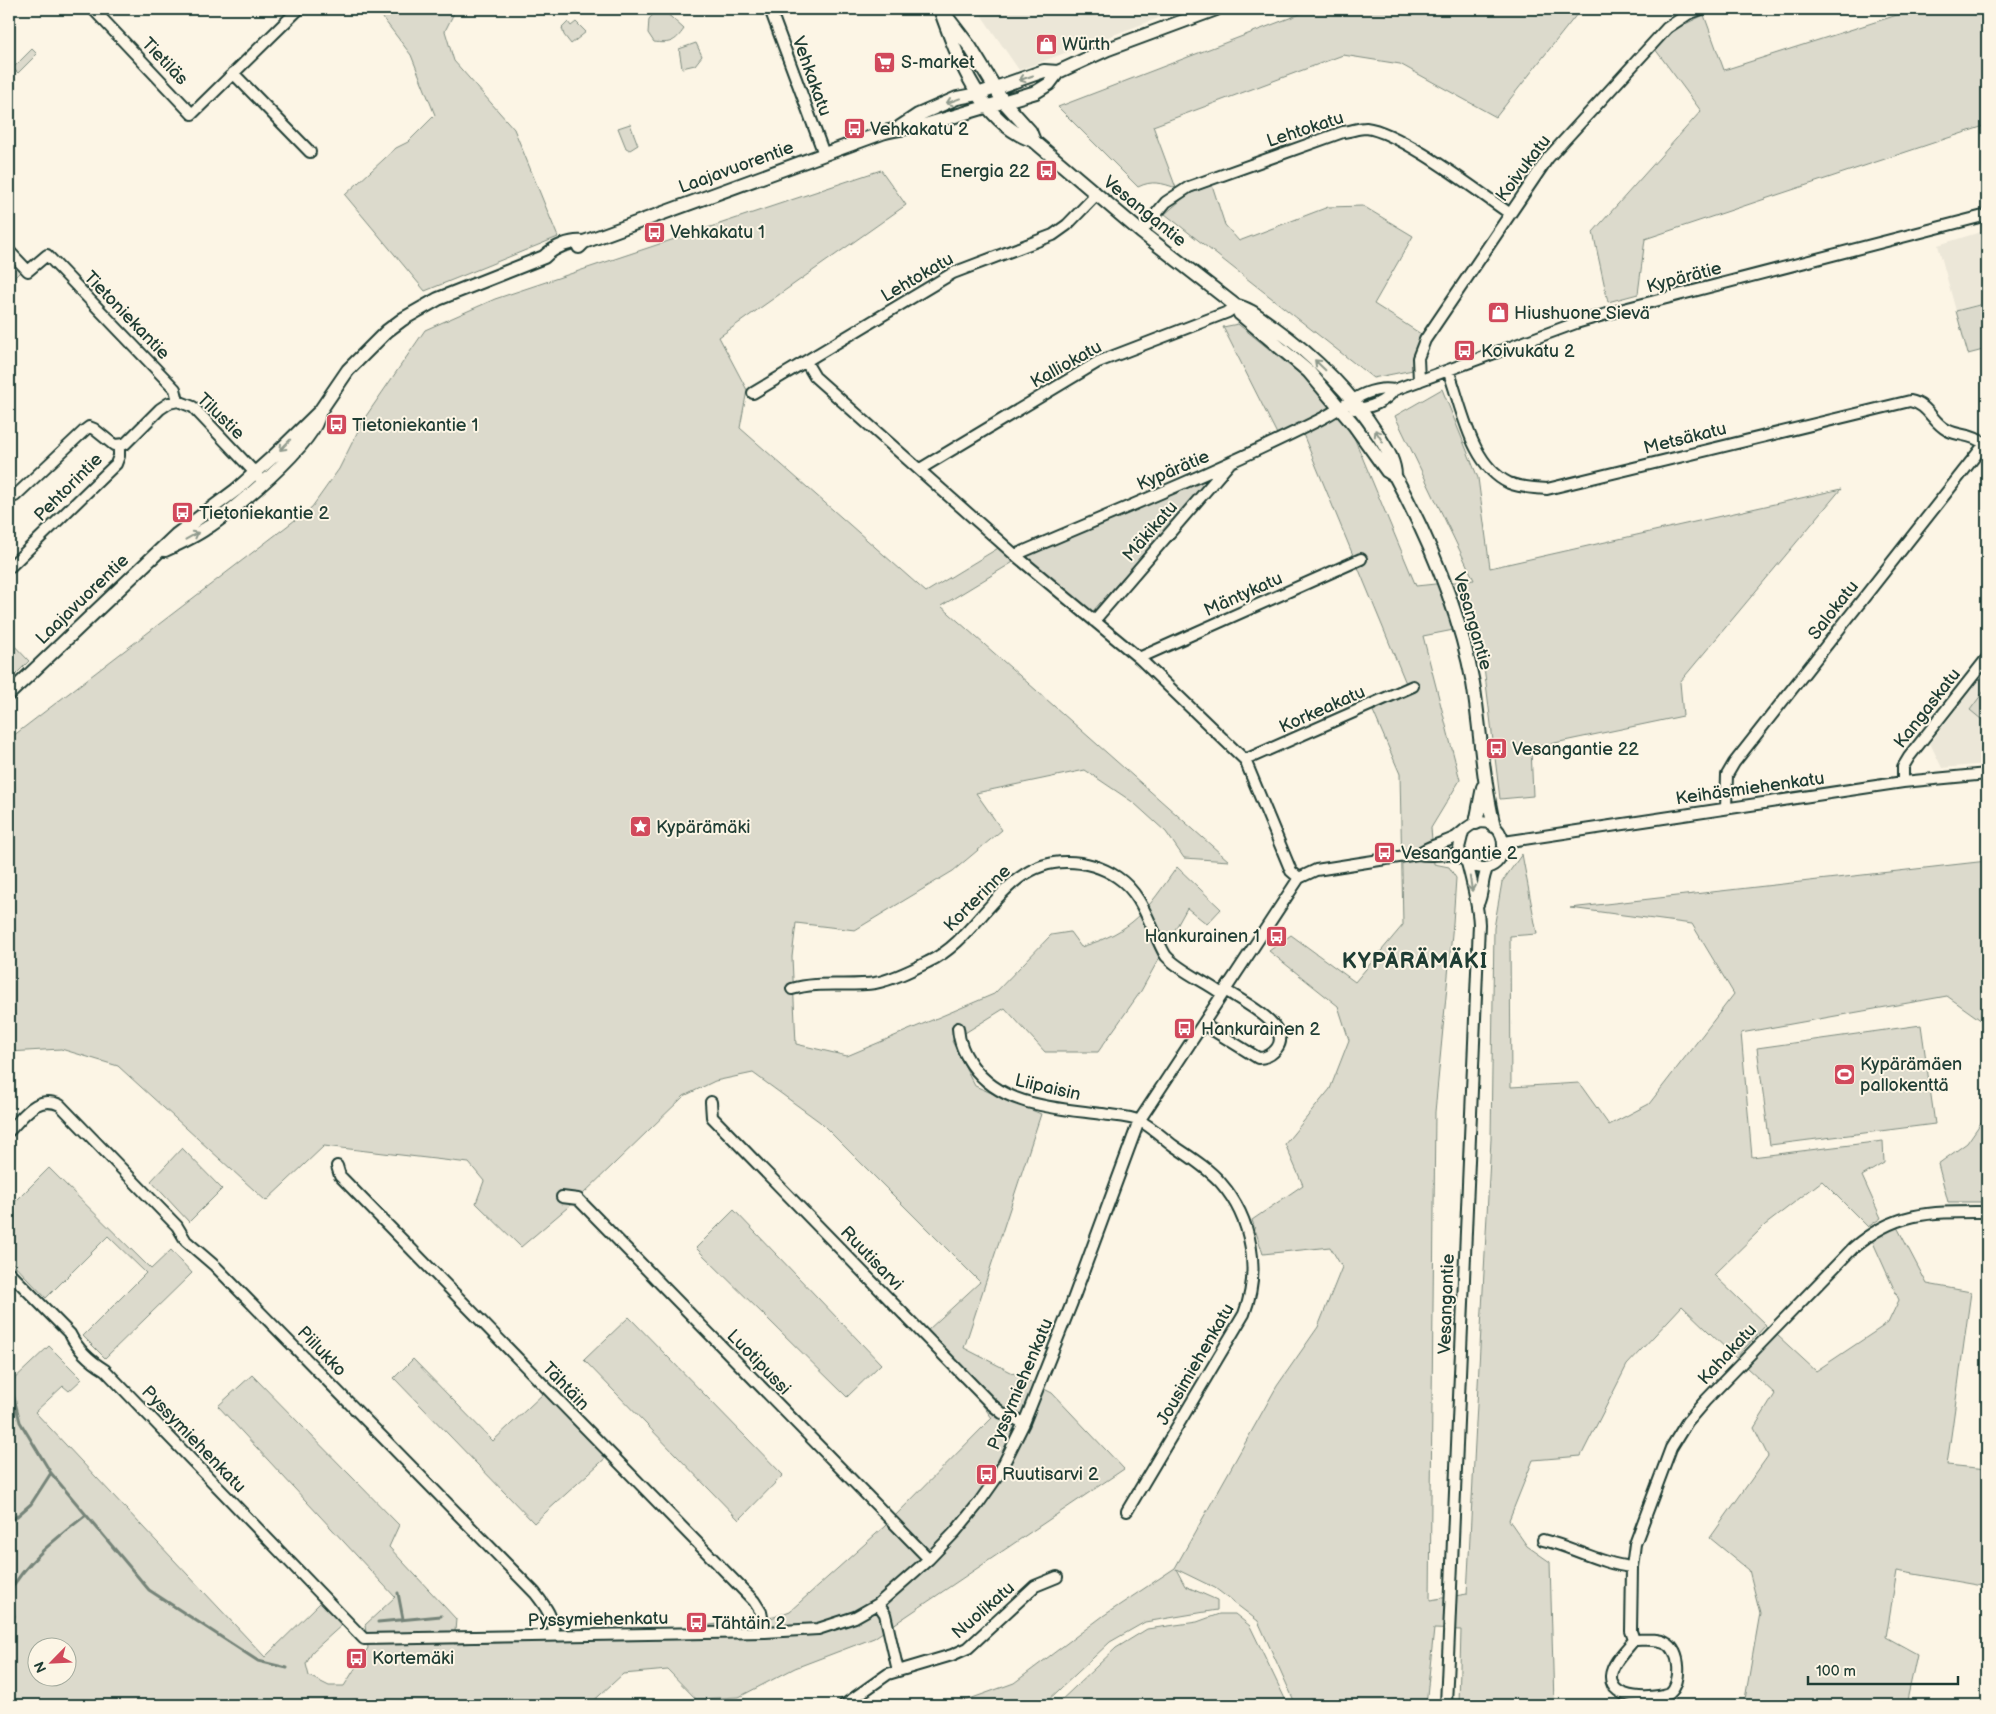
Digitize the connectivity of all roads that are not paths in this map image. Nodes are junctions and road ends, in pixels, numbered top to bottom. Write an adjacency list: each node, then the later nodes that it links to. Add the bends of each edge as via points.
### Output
1 (93, 9): 8 (street, Tietiläs, via 192,114)
2 (299, 9): 8 (street)
3 (770, 9): 16 (street, Vehkakatu)
4 (941, 9): 9 (main road, Vesangantie, via 970,47); 10 (main road, Vesangantie, via 956,54)
5 (1216, 9): 7 (main road, via 1108,49)
6 (1701, 9): 18 (street, Koivukatu, via 1667,28 1548,158)
7 (1058, 72): 9 (main road, Laajavuorentie, one-way to 9, via 1044,72); 11 (main road, Laajavuorentie, via 1049,84 1036,92)
8 (233, 73): 15 (street)
9 (994, 88): 10 (main road, Laajavuorentie); 11 (main road, Vesangantie)
10 (978, 94): 12 (main road, Vesangantie); 13 (main road, Laajavuorentie, one-way to 13, via 957,98 906,120)
11 (1003, 101): 12 (main road, Laajavuorentie); 14 (main road, Vesangantie, via 1030,130)
12 (988, 105): 13 (main road, Laajavuorentie, via 925,125); 14 (main road, Vesangantie, via 1001,121 1023,138)
13 (900, 127): 16 (main road, Laajavuorentie)
14 (1034, 141): 17 (main road, Vesangantie)
15 (310, 152)
16 (824, 154): 36 (main road, Laajavuorentie, via 584,242 578,248 553,258 544,257 438,299 403,318 348,370 320,411 316,424 300,444)
17 (1097, 194): 20 (main road, Vesangantie); 23 (street, Lehtokatu, via 1054,235 953,273)
18 (1509, 213): 20 (street, Lehtokatu, via 1412,147 1386,133 1365,128 1343,132 1189,187 1166,202); 25 (street, Koivukatu, via 1424,340 1418,358)
19 (1987, 215): 24 (street, Kypärätie, via 1614,312)
20 (1141, 232): 22 (main road, Vesangantie)
21 (9, 251): 28 (street, Tietoniekantie, via 28,271 47,255 175,389)
22 (1236, 306): 29 (main road, Vesangantie, one-way to 22, via 1287,336 1246,307); 30 (main road, Vesangantie, via 1240,314 1309,372); 34 (street, Kalliokatu, via 1228,312 1098,362)
23 (806, 362): 27 (street, Lehtokatu); 34 (street, via 815,377)
24 (1448, 370): 25 (street, Kypärätie); 31 (street, Metsäkatu, via 1481,456 1491,470 1508,482 1526,488 1547,489 1910,401 1924,407 1946,430)
25 (1419, 381): 26 (street, Kypärätie)
26 (1394, 390): 29 (street, Kypärätie, via 1373,390); 29 (street, Kypärätie, via 1387,400 1370,407)
27 (753, 393)
28 (178, 401): 32 (street, Tilustie, via 160,409 125,444); 36 (street, Tilustie, via 193,407)
29 (1357, 404): 30 (street, Kypärätie); 35 (main road, Vesangantie, one-way to 29, via 1395,466)
30 (1341, 410): 33 (street, Kypärätie); 35 (main road, Vesangantie, via 1387,471)
31 (1985, 442): 50 (street, Salokatu, via 1734,763 1725,784)
32 (119, 446): 37 (street, via 89,427); 40 (street, Pehtorintie, via 116,464)
33 (1231, 462): 38 (street, Kypärätie); 41 (street, Mäkikatu)
34 (920, 469): 38 (street)
35 (1395, 476): 49 (main road, Vesangantie, via 1434,556 1464,646 1480,731)
36 (259, 477): 45 (main road, Laajavuorentie, via 205,529 159,552 137,569)
37 (15, 496)
38 (1015, 555): 41 (street)
39 (1361, 559): 42 (street, Mäntykatu)
40 (9, 568)
41 (1094, 620): 42 (street)
42 (1138, 658): 46 (street)
43 (1987, 658): 48 (street, Kangaskatu, via 1909,757)
44 (1413, 686): 46 (street, Korkeakatu)
45 (9, 694)
46 (1245, 760): 58 (street, via 1291,870)
47 (1987, 774): 48 (street, Keihäsmiehenkatu)
48 (1902, 782): 50 (street, Keihäsmiehenkatu)
49 (1484, 785): 51 (main road, Vesangantie); 52 (main road, Vesangantie)
50 (1726, 808): 54 (street, Keihäsmiehenkatu)
51 (1476, 823): 52 (street); 53 (street)
52 (1494, 826): 54 (street)
53 (1463, 832): 55 (street); 56 (street, via 1459,848)
54 (1504, 842): 57 (street, via 1499,860)
55 (1418, 854): 56 (street, via 1452,854); 58 (street, via 1316,870)
56 (1465, 861): 57 (street, via 1475,867); 59 (street, Vesangantie, one-way to 59)
57 (1488, 867): 59 (street, Vesangantie)
58 (1299, 878): 61 (street, Pyssymiehenkatu)
59 (1478, 904): 83 (street, Vesangantie)
60 (792, 989): 61 (street, Korterinne, via 806,985 877,982 929,962 955,944 1017,878 1036,866 1080,862 1118,877 1139,899 1166,955)
61 (1224, 992): 62 (street, Pyssymiehenkatu); 62 (street, Korterinne, via 1274,1024 1281,1034 1276,1049 1269,1057 1258,1058)
62 (1203, 1024): 65 (street, Pyssymiehenkatu)
63 (958, 1028): 65 (street, Liipaisin, via 959,1042 966,1057 978,1073 1001,1092 1024,1102)
64 (711, 1102): 71 (street, Ruutisarvi, via 712,1117 990,1404)
65 (1140, 1121): 71 (street, Pyssymiehenkatu); 72 (street, Jousimiehenkatu, via 1221,1183 1244,1222 1253,1267 1250,1299 1235,1333)
66 (9, 1131): 79 (street, Piilukko, via 34,1106 50,1101 60,1105 177,1226 186,1241 222,1273 535,1593 550,1614)
67 (337, 1166): 78 (street, Tähtäin, via 340,1176 754,1600 761,1612)
68 (562, 1197): 74 (street, Luotipussi, via 578,1199)
69 (1987, 1212): 75 (street, Kahakatu, via 1913,1215 1868,1235 1853,1248 1753,1349 1687,1422 1668,1456 1635,1544)
70 (9, 1272): 79 (street, Pyssymiehenkatu, via 70,1334 75,1345 105,1370 364,1639)
71 (1024, 1423): 74 (street, Pyssymiehenkatu, via 997,1477 955,1532)
72 (1127, 1511)
73 (1543, 1540): 75 (street, via 1615,1565)
74 (929, 1559): 77 (street, Pyssymiehenkatu)
75 (1632, 1567): 80 (street, Kahakatu, via 1630,1631)
76 (1057, 1577): 81 (street, Nuolikatu, via 1035,1586 968,1648)
77 (878, 1604): 78 (street, Pyssymiehenkatu, via 855,1617 818,1629); 81 (street, via 885,1614)
78 (765, 1632): 79 (street, Pyssymiehenkatu)
79 (554, 1636)
80 (1634, 1640): 80 (street, via 1614,1668 1612,1682 1615,1688 1622,1693 1646,1697 1670,1693 1677,1682 1677,1660 1672,1647 1658,1640)
81 (898, 1671): 82 (street, Nuolikatu, via 888,1674)
82 (844, 1705)
83 (1446, 1705)

